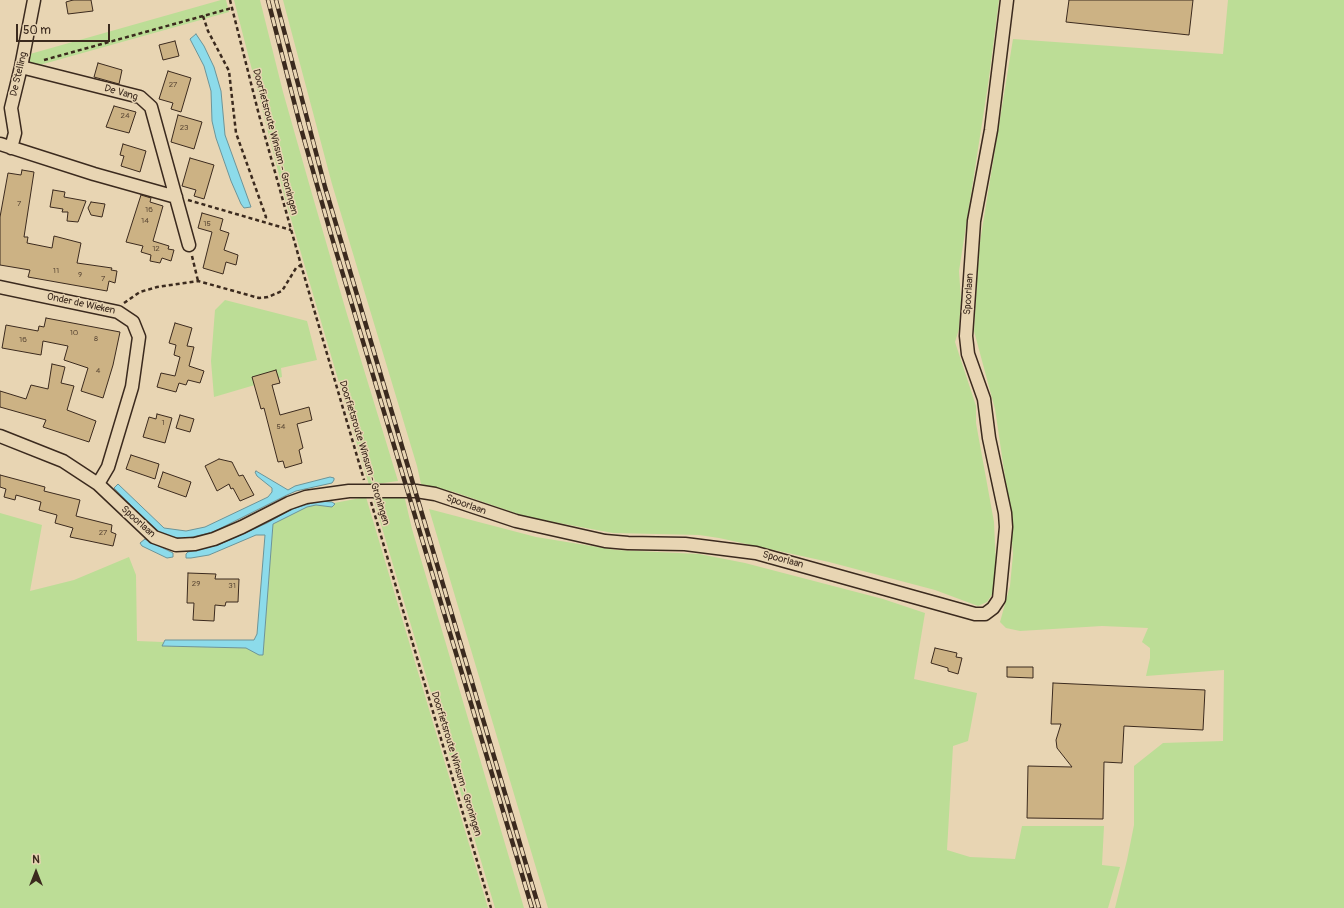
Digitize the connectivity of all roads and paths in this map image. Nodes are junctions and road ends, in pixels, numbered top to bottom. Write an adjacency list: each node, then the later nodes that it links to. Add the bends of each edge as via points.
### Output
1 (34, 0): 6 (street, De Stelling)
2 (230, 0): 4 (path, Doorfietsroute Winsum - Groningen)
3 (1007, 0): 18 (street, Spoorlaan, via 991,130 974,221 966,336 968,354 984,399 989,438 1005,513 1000,585 998,599 993,608 985,614 974,614 756,553 685,544 605,541 516,521 436,494 407,490)
4 (232, 8): 5 (path); 10 (path, Doorfietsroute Winsum - Groningen)
5 (203, 16): 6 (path); 9 (path, via 229,71 236,133 266,217)
6 (21, 67): 7 (street, De Stelling, via 11,108 15,133); 8 (street, De Vang, via 140,97 151,107)
7 (6, 146): 8 (street)
8 (176, 197): 9 (path); 11 (street, De Vang)
9 (264, 222): 10 (path)
10 (291, 230): 12 (path, Doorfietsroute Winsum - Groningen)
11 (189, 245): 13 (path)
12 (301, 265): 13 (path, via 296,268 282,291 268,297 259,298); 18 (path, Doorfietsroute Winsum - Groningen)
13 (198, 281): 15 (path, via 156,286 140,292)
14 (0, 288): 15 (street, Onder de Wieken)
15 (118, 312): 17 (street, Onder de Wieken, via 133,322 140,337 132,387 108,467)
16 (0, 436): 17 (street, Spoorlaan, via 63,462)
17 (98, 484): 18 (street, Spoorlaan, via 154,537 186,546 214,539 302,499)
18 (367, 490): 19 (path, Doorfietsroute Winsum - Groningen)
19 (491, 908)

